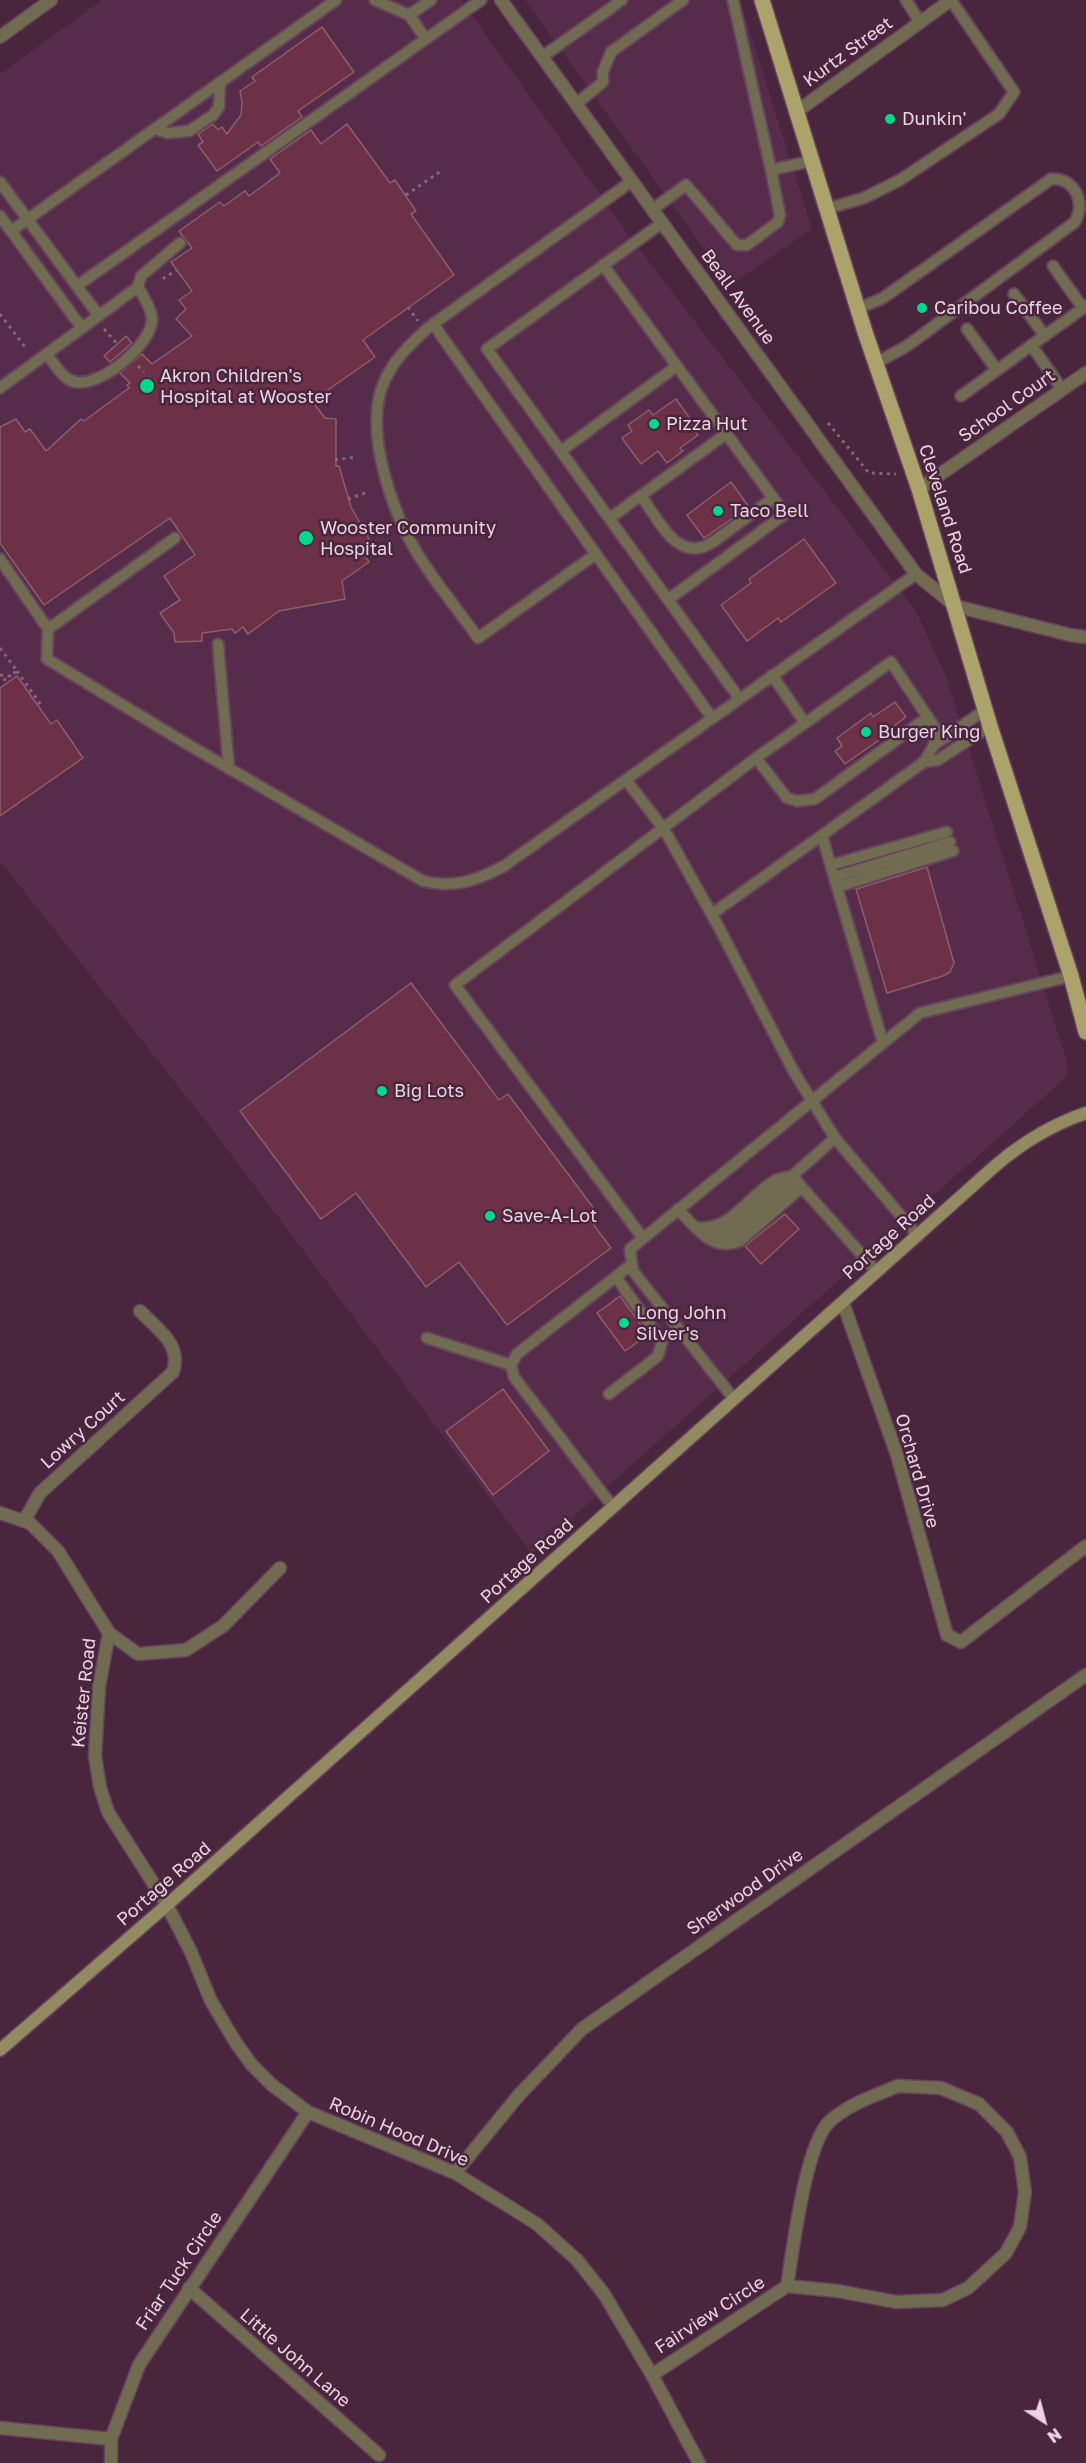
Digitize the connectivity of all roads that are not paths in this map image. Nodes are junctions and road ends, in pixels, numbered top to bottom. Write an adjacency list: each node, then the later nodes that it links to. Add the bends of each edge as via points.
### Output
1 (51, 0): 15 (street)
2 (336, 0): 18 (lane)
3 (375, 0): 13 (lane)
4 (431, 0): 13 (lane)
5 (482, 0): 16 (lane)
6 (501, 0): 17 (street, Beall Avenue)
7 (622, 0): 17 (lane)
8 (683, 0): 19 (lane, via 611,52 603,82)
9 (733, 0): 23 (lane)
10 (762, 0): 20 (main road, Cleveland Road)
11 (906, 0): 14 (lane)
12 (951, 0): 14 (street, Kurtz Street); 27 (lane, via 1014,92 999,114 900,180 864,198)
13 (409, 15): 16 (lane)
14 (920, 22): 20 (street, Kurtz Street)
15 (0, 37)
16 (426, 39): 35 (lane)
17 (542, 57): 19 (street, Beall Avenue)
18 (220, 82): 21 (lane); 21 (lane, via 219,107 213,115 189,131 168,133)
19 (576, 104): 24 (street, Beall Avenue)
20 (796, 112): 22 (main road, Cleveland Road)
21 (155, 129): 29 (lane)
22 (811, 160): 23 (lane); 27 (main road, Cleveland Road)
23 (771, 170): 26 (lane, via 778,222 747,245 737,245 686,185)
24 (632, 181): 26 (street, Beall Avenue); 41 (lane)
25 (0, 182): 29 (lane)
26 (653, 209): 30 (street, Beall Avenue)
27 (826, 209): 39 (main road, Cleveland Road)
28 (0, 216): 31 (lane)
29 (27, 219): 31 (lane); 35 (lane)
30 (662, 223): 33 (lane); 63 (street, Beall Avenue)
31 (11, 231): 42 (lane)
32 (180, 243): 36 (lane, via 141,276)
33 (603, 265): 48 (lane); 55 (lane, via 487,349)
34 (1053, 266): 38 (lane)
35 (77, 286): 40 (lane)
36 (138, 287): 40 (lane); 46 (lane, via 152,318 150,329 143,342 108,374 83,383 69,380)
37 (1014, 294): 44 (lane)
38 (1085, 307): 44 (lane)
39 (858, 309): 47 (main road, Cleveland Road); 47 (lane, via 883,298 1051,179 1062,178 1080,196 1083,207 1075,222 908,346)
40 (99, 316): 42 (lane)
41 (433, 324): 61 (lane); 61 (lane, via 401,353 382,387 375,421 381,462 403,525 419,556 478,638)
42 (82, 328): 46 (lane)
43 (967, 329): 49 (lane)
44 (1045, 336): 45 (lane)
45 (1031, 345): 49 (lane); 52 (lane)
46 (47, 354): 51 (lane)
47 (876, 363): 56 (main road, Cleveland Road)
48 (677, 366): 54 (lane); 55 (lane)
49 (997, 370): 53 (lane)
50 (1086, 373): 52 (street, School Court)
51 (0, 388)
52 (1062, 389): 56 (street, School Court)
53 (961, 396)
54 (726, 434): 57 (lane); 58 (lane)
55 (561, 451): 59 (lane)
56 (919, 489): 65 (main road, Cleveland Road)
57 (641, 496): 58 (lane, via 674,541 692,550 704,548); 59 (lane)
58 (773, 498): 64 (lane, via 785,514)
59 (610, 518): 64 (lane)
60 (176, 538): 66 (lane)
61 (596, 554): 73 (lane)
62 (0, 559): 66 (lane)
63 (916, 574): 65 (street, Beall Avenue); 69 (lane)
64 (669, 599): 70 (lane)
65 (955, 606): 67 (street); 71 (main road, Cleveland Road)
66 (48, 628): 79 (lane, via 47,659)
67 (1086, 637)
68 (218, 644): 79 (lane)
69 (772, 675): 70 (lane); 74 (lane)
70 (739, 698): 73 (lane)
71 (986, 710): 75 (main road, Cleveland Road); 76 (lane)
72 (928, 717): 74 (lane, via 891,662); 76 (lane, via 938,731); 77 (lane, via 815,799 788,798)
73 (712, 718): 80 (lane)
74 (805, 723): 77 (lane)
75 (990, 726): 78 (lane, via 938,760); 86 (main road, Cleveland Road)
76 (934, 745): 78 (lane)
77 (756, 758): 81 (lane)
78 (924, 762): 82 (lane)
79 (229, 769): 80 (lane, via 423,881 447,885 485,876 504,866)
80 (626, 780): 81 (lane)
81 (664, 829): 85 (lane); 96 (lane, via 455,985)
82 (822, 836): 83 (lane); 85 (lane)
83 (831, 865): 84 (lane); 84 (lane, via 950,842)
84 (836, 882): 88 (lane)
85 (711, 914): 89 (lane)
86 (1071, 976): 87 (main road, Cleveland Road); 88 (lane, via 920,1013)
87 (1086, 1032)
88 (883, 1043): 89 (lane)
89 (812, 1101): 91 (lane); 93 (lane)
90 (1086, 1113): 95 (main road, Portage Road, via 1063,1121 1016,1149)
91 (835, 1138): 92 (lane); 95 (lane)
92 (797, 1181): 94 (lane, via 729,1229 719,1234); 94 (lane, via 740,1241 730,1246 719,1244); 98 (lane)
93 (678, 1209): 94 (lane); 96 (lane)
94 (700, 1232)
95 (918, 1236): 98 (main road, Portage Road)
96 (642, 1238): 97 (lane, via 630,1249)
97 (632, 1264): 99 (lane); 105 (lane, via 633,1271)
98 (877, 1272): 100 (main road, Portage Road)
99 (616, 1277): 103 (lane, via 517,1354); 104 (lane, via 662,1342 658,1356)
100 (843, 1303): 105 (main road, Portage Road); 109 (street, Orchard Drive, via 897,1455 946,1635 961,1642)
101 (140, 1311): 108 (street, Lowry Court, via 174,1348 177,1360 173,1372 40,1493)
102 (427, 1338): 103 (lane)
103 (510, 1365): 106 (lane, via 514,1377)
104 (609, 1394)
105 (734, 1399): 106 (main road, Portage Road)
106 (613, 1507): 113 (main road, Portage Road)
107 (0, 1513): 108 (street, Keister Road)
108 (24, 1521): 111 (street, Keister Road, via 58,1551)
109 (1086, 1546)
110 (280, 1568): 111 (street, via 224,1626 186,1650 138,1654)
111 (109, 1633): 113 (street, Keister Road, via 96,1733 100,1787 108,1812)
112 (1086, 1675): 116 (street, Sherwood Drive, via 582,2029 519,2095)
113 (167, 1905): 114 (main road, Portage Road); 115 (street, Robin Hood Drive, via 210,2001 236,2043 272,2085)
114 (0, 2050)
115 (308, 2112): 116 (street, Robin Hood Drive); 118 (street, Friar Tuck Circle)
116 (455, 2173): 119 (street, Robin Hood Drive, via 537,2224 577,2260 604,2294)
117 (787, 2286): 117 (street, Fairview Circle, via 896,2302 943,2300 968,2288 1006,2253 1020,2227 1025,2192 1020,2157 1007,2132 979,2104 941,2088 898,2086 854,2104 827,2123 813,2152); 119 (street, Fairview Circle)
118 (189, 2288): 121 (street, Friar Tuck Circle, via 139,2365); 122 (street, Little John Lane)
119 (652, 2374): 124 (street, Robin Hood Drive)
120 (0, 2428): 121 (street)
121 (111, 2439): 123 (street, Friar Tuck Circle)
122 (379, 2455)
123 (111, 2463)
124 (699, 2463)

